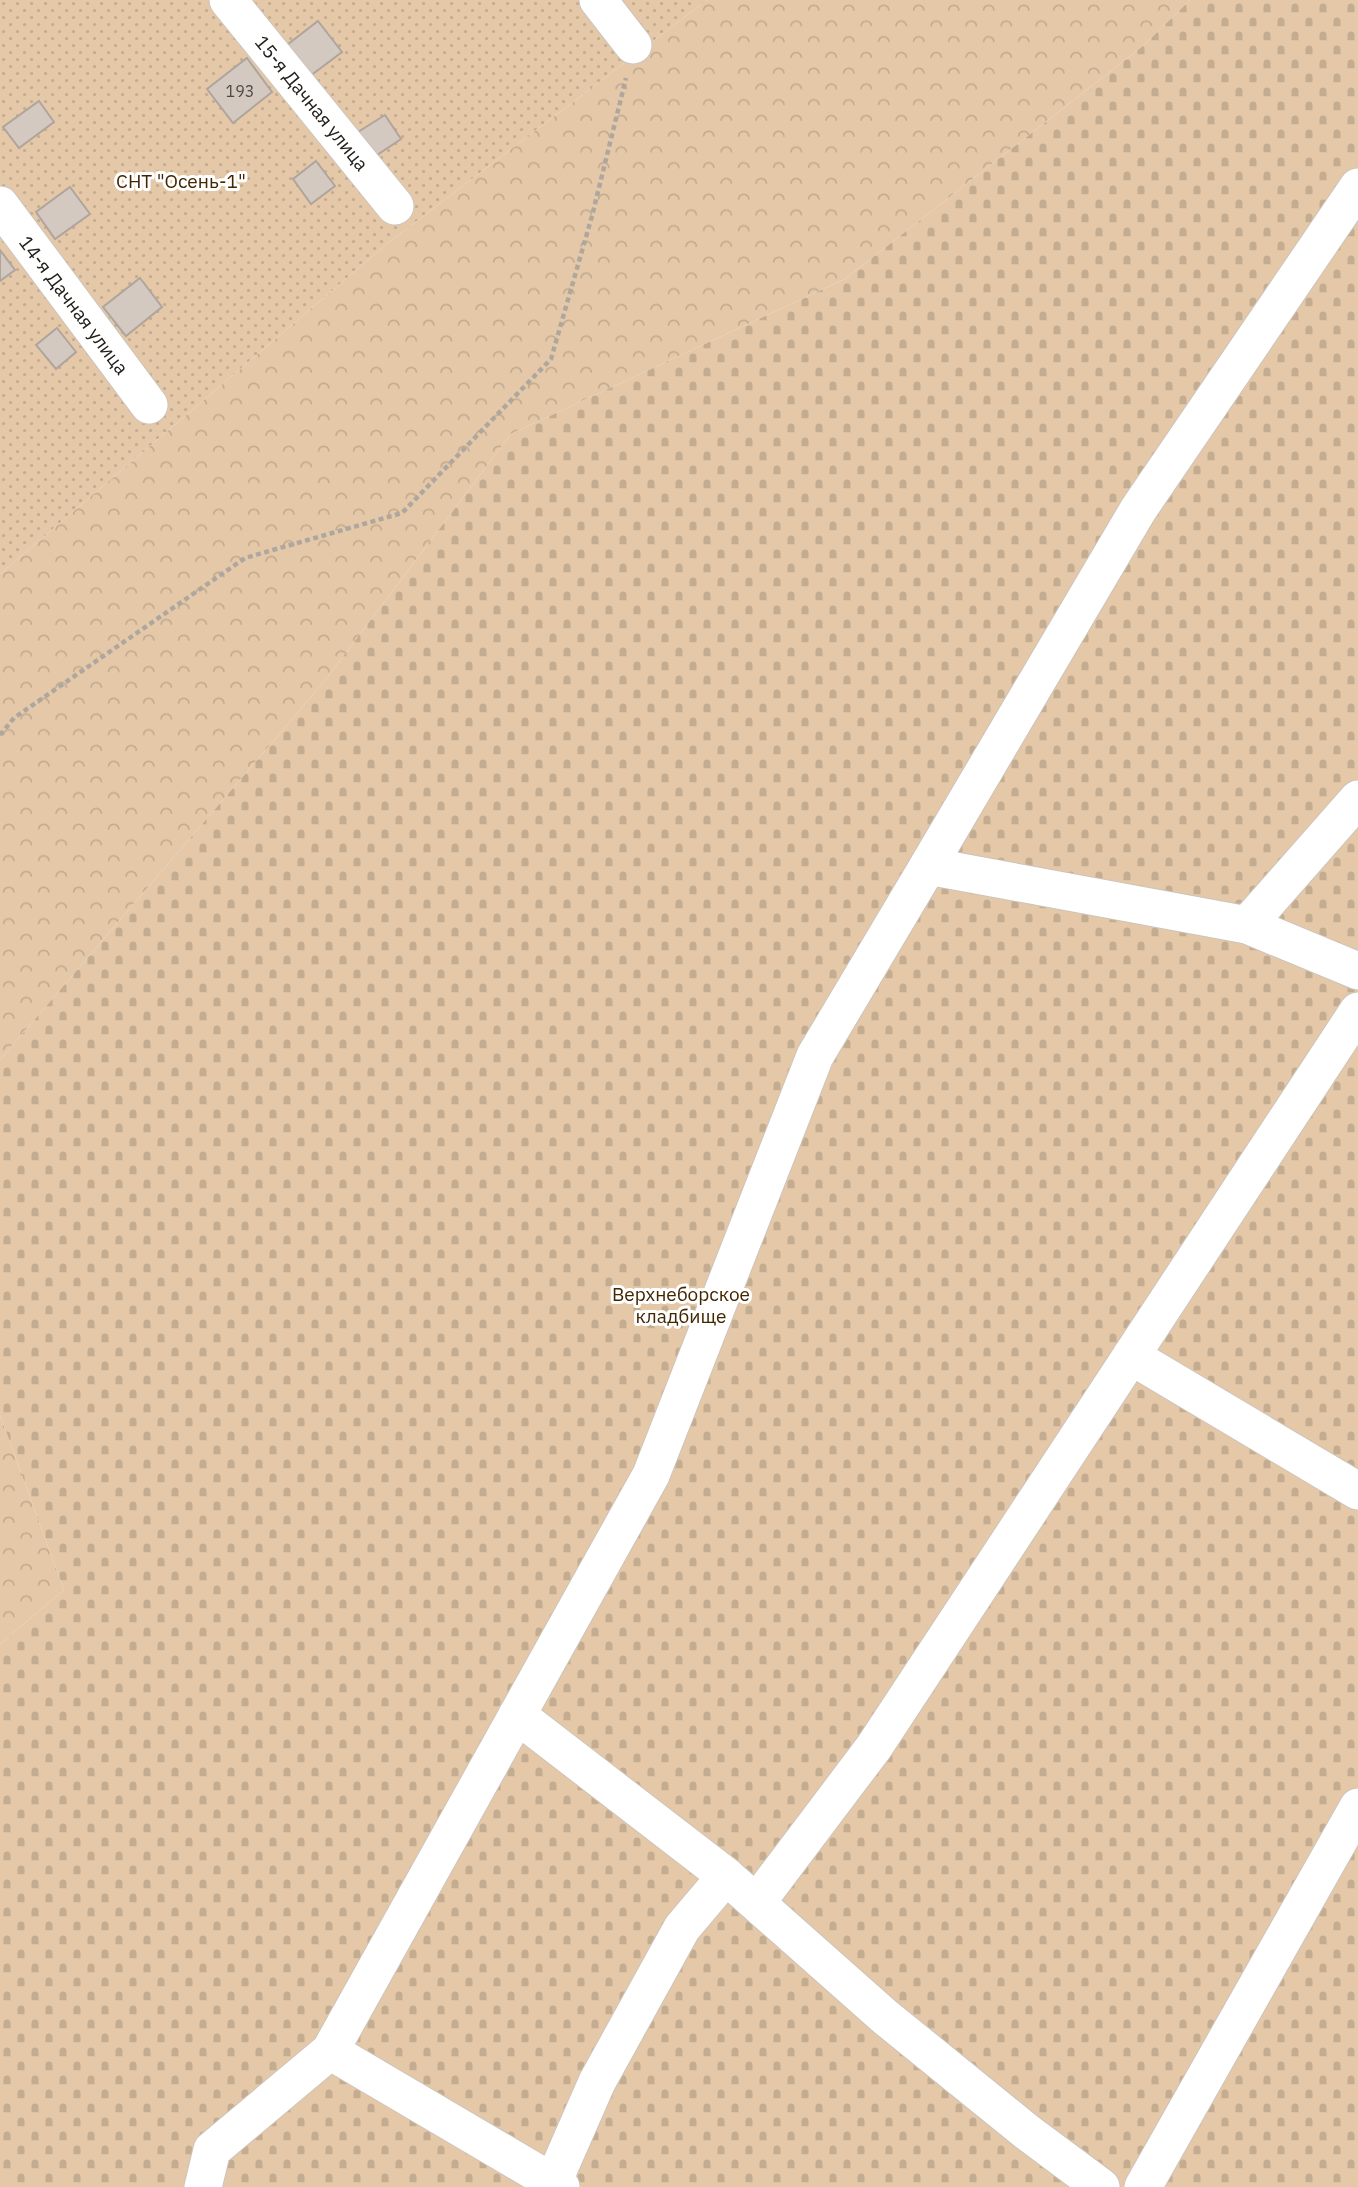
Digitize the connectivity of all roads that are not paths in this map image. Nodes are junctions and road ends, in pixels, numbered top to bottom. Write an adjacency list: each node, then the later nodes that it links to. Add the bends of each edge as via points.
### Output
1 (228, 0): 6 (street, 15-я Дачная улица)
2 (598, 0): 3 (street)
3 (633, 46)
4 (1358, 187): 9 (street, via 1138,510)
5 (0, 205): 7 (street, 14-я Дачная улица)
6 (395, 206)
7 (149, 405)
8 (1358, 799): 10 (street)
9 (928, 866): 10 (street); 15 (street, via 815,1056 651,1475)
10 (1247, 925): 11 (street)
11 (1358, 971)
12 (1358, 1011): 13 (street)
13 (1131, 1356): 14 (street); 18 (street, via 874,1747)
14 (1358, 1492)
15 (517, 1715): 17 (street); 19 (street)
16 (1358, 1807): 23 (street)
17 (726, 1876): 18 (street); 20 (street, via 682,1928 597,2082)
18 (757, 1902): 22 (street, via 884,2016)
19 (330, 2051): 20 (street); 21 (street, via 212,2150)
20 (555, 2186)
21 (203, 2187)
22 (1101, 2187)
23 (1143, 2187)

